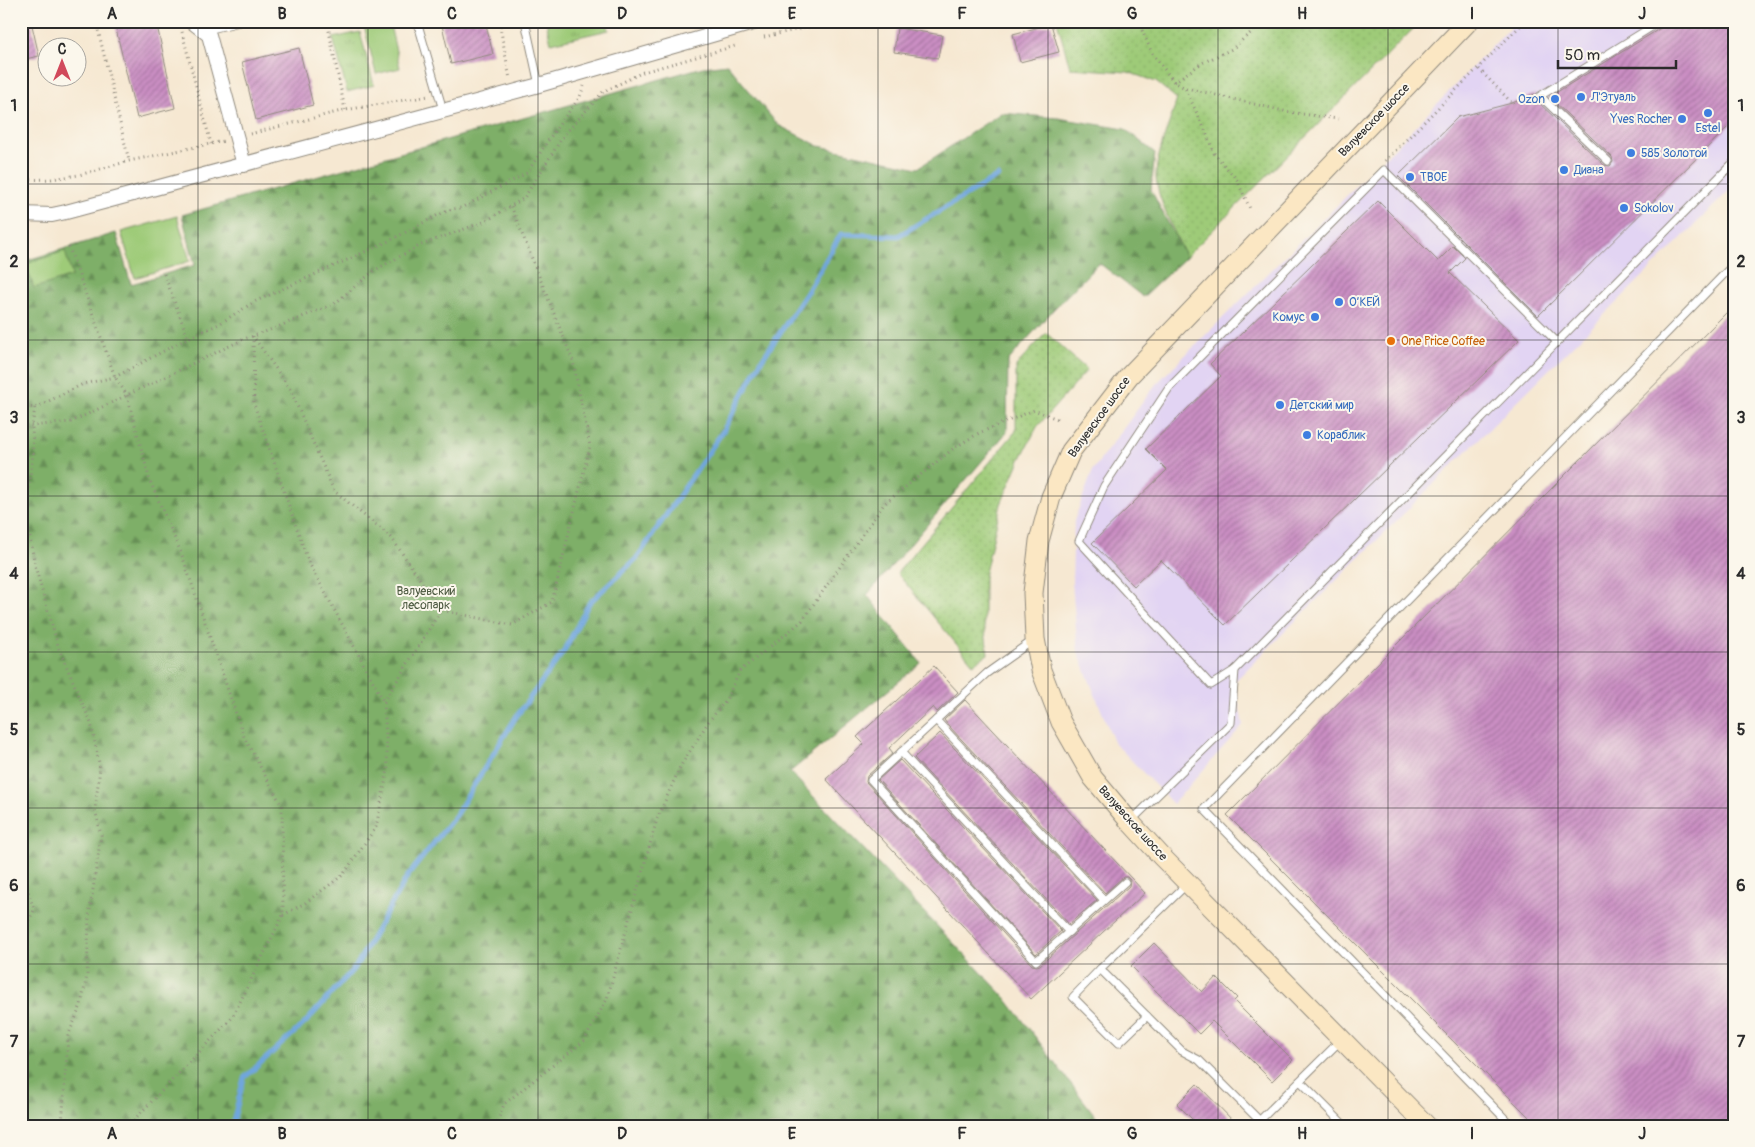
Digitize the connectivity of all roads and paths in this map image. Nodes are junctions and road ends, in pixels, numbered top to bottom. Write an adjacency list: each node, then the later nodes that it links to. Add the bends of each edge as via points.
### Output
1 (96, 21): 32 (path)
2 (244, 21): 14 (lane)
3 (327, 21): 27 (path)
4 (417, 21): 25 (lane)
5 (498, 21): 19 (path)
6 (524, 21): 20 (lane)
7 (760, 21): 15 (street)
8 (824, 21): 16 (path)
9 (1138, 21): 22 (path, via 1152,53)
10 (1264, 21): 22 (path, via 1232,49 1202,63)
11 (1469, 21): 54 (main road, Валуевское шоссе, via 1129,376 1071,451 1051,497 1039,541 1033,594)
12 (1661, 21): 33 (lane, via 1540,96)
13 (186, 26): 14 (street); 31 (path)
14 (203, 31): 30 (street, via 209,34)
15 (735, 31): 17 (path); 20 (street); 37 (path, via 735,46 643,72 603,92 564,135 524,198)
16 (763, 37)
17 (744, 41)
18 (1479, 69): 26 (path)
19 (510, 79): 20 (path); 21 (path)
20 (537, 79): 28 (street)
21 (501, 81)
22 (1174, 82): 24 (path)
23 (584, 86): 44 (path, via 580,97 527,173 461,208 434,217 254,302 219,324)
24 (1185, 88): 29 (path, via 1288,112); 38 (path, via 1214,153 1237,180)
25 (439, 95): 27 (path); 28 (lane)
26 (1512, 103)
27 (345, 110): 30 (path)
28 (443, 110): 35 (street)
29 (1338, 119)
30 (236, 138): 31 (path); 35 (street)
31 (211, 144): 32 (path)
32 (130, 161): 36 (path, via 79,175)
33 (1608, 161)
34 (1734, 162): 45 (lane)
35 (244, 165): 39 (street, via 66,212)
36 (21, 180)
37 (511, 206): 43 (path, via 486,221 421,245 375,270 334,304); 53 (path, via 574,361 590,446 552,602 512,625)
38 (1252, 211)
39 (21, 214)
40 (69, 247): 46 (path)
41 (1734, 264): 77 (lane, via 1204,809)
42 (164, 274): 44 (path)
43 (253, 336): 47 (path); 53 (path, via 290,389 334,491 391,537); 56 (path, via 254,404 308,561)
44 (188, 338): 46 (path)
45 (1557, 342): 55 (lane); 55 (lane, via 1384,170 1169,388 1104,486 1079,542 1210,685)
46 (115, 376): 47 (path); 49 (path, via 83,384)
47 (127, 395): 52 (path, via 71,422); 64 (path, via 150,481 182,555 244,737 282,806)
48 (21, 406): 49 (path)
49 (35, 408): 52 (path)
50 (1060, 420): 74 (path, via 1034,410 979,434 922,472 884,504 802,621 740,671 726,700 680,767 657,819 607,999 584,1041 504,1104)
51 (21, 423): 52 (path)
52 (32, 426): 72 (path, via 33,453 26,514 35,566 59,649 91,724 100,768 96,809 101,835 89,917 87,975 81,1005 68,1036)
53 (441, 610): 56 (path)
54 (1035, 639): 57 (lane, via 986,673); 59 (main road, Валуевское шоссе, via 1041,670 1061,722 1093,778)
55 (1235, 670): 59 (lane, via 1231,724)
56 (384, 702): 64 (path, via 388,769 376,827 343,875 305,903)
57 (936, 720): 58 (lane); 63 (lane)
58 (901, 752): 65 (lane); 65 (lane, via 871,780 1036,961)
59 (1130, 822): 62 (main road, Валуевское шоссе)
60 (21, 868): 66 (path, via 34,910)
61 (1125, 882): 63 (lane)
62 (1188, 883): 67 (lane); 69 (main road, Валуевское шоссе)
63 (1104, 900): 65 (lane)
64 (282, 915): 73 (path, via 232,1018)
65 (1069, 932)
66 (21, 936)
67 (1100, 969): 68 (lane); 68 (lane, via 1073,997 1119,1043)
68 (1147, 1016): 71 (lane, via 1182,1051 1199,1060)
69 (1342, 1039): 70 (lane); 76 (main road, Валуевское шоссе)
70 (1300, 1081): 71 (lane); 75 (lane)
71 (1257, 1123)
72 (62, 1126)
73 (128, 1126)
74 (496, 1126)
75 (1345, 1126)
76 (1426, 1126)
77 (1512, 1126)

